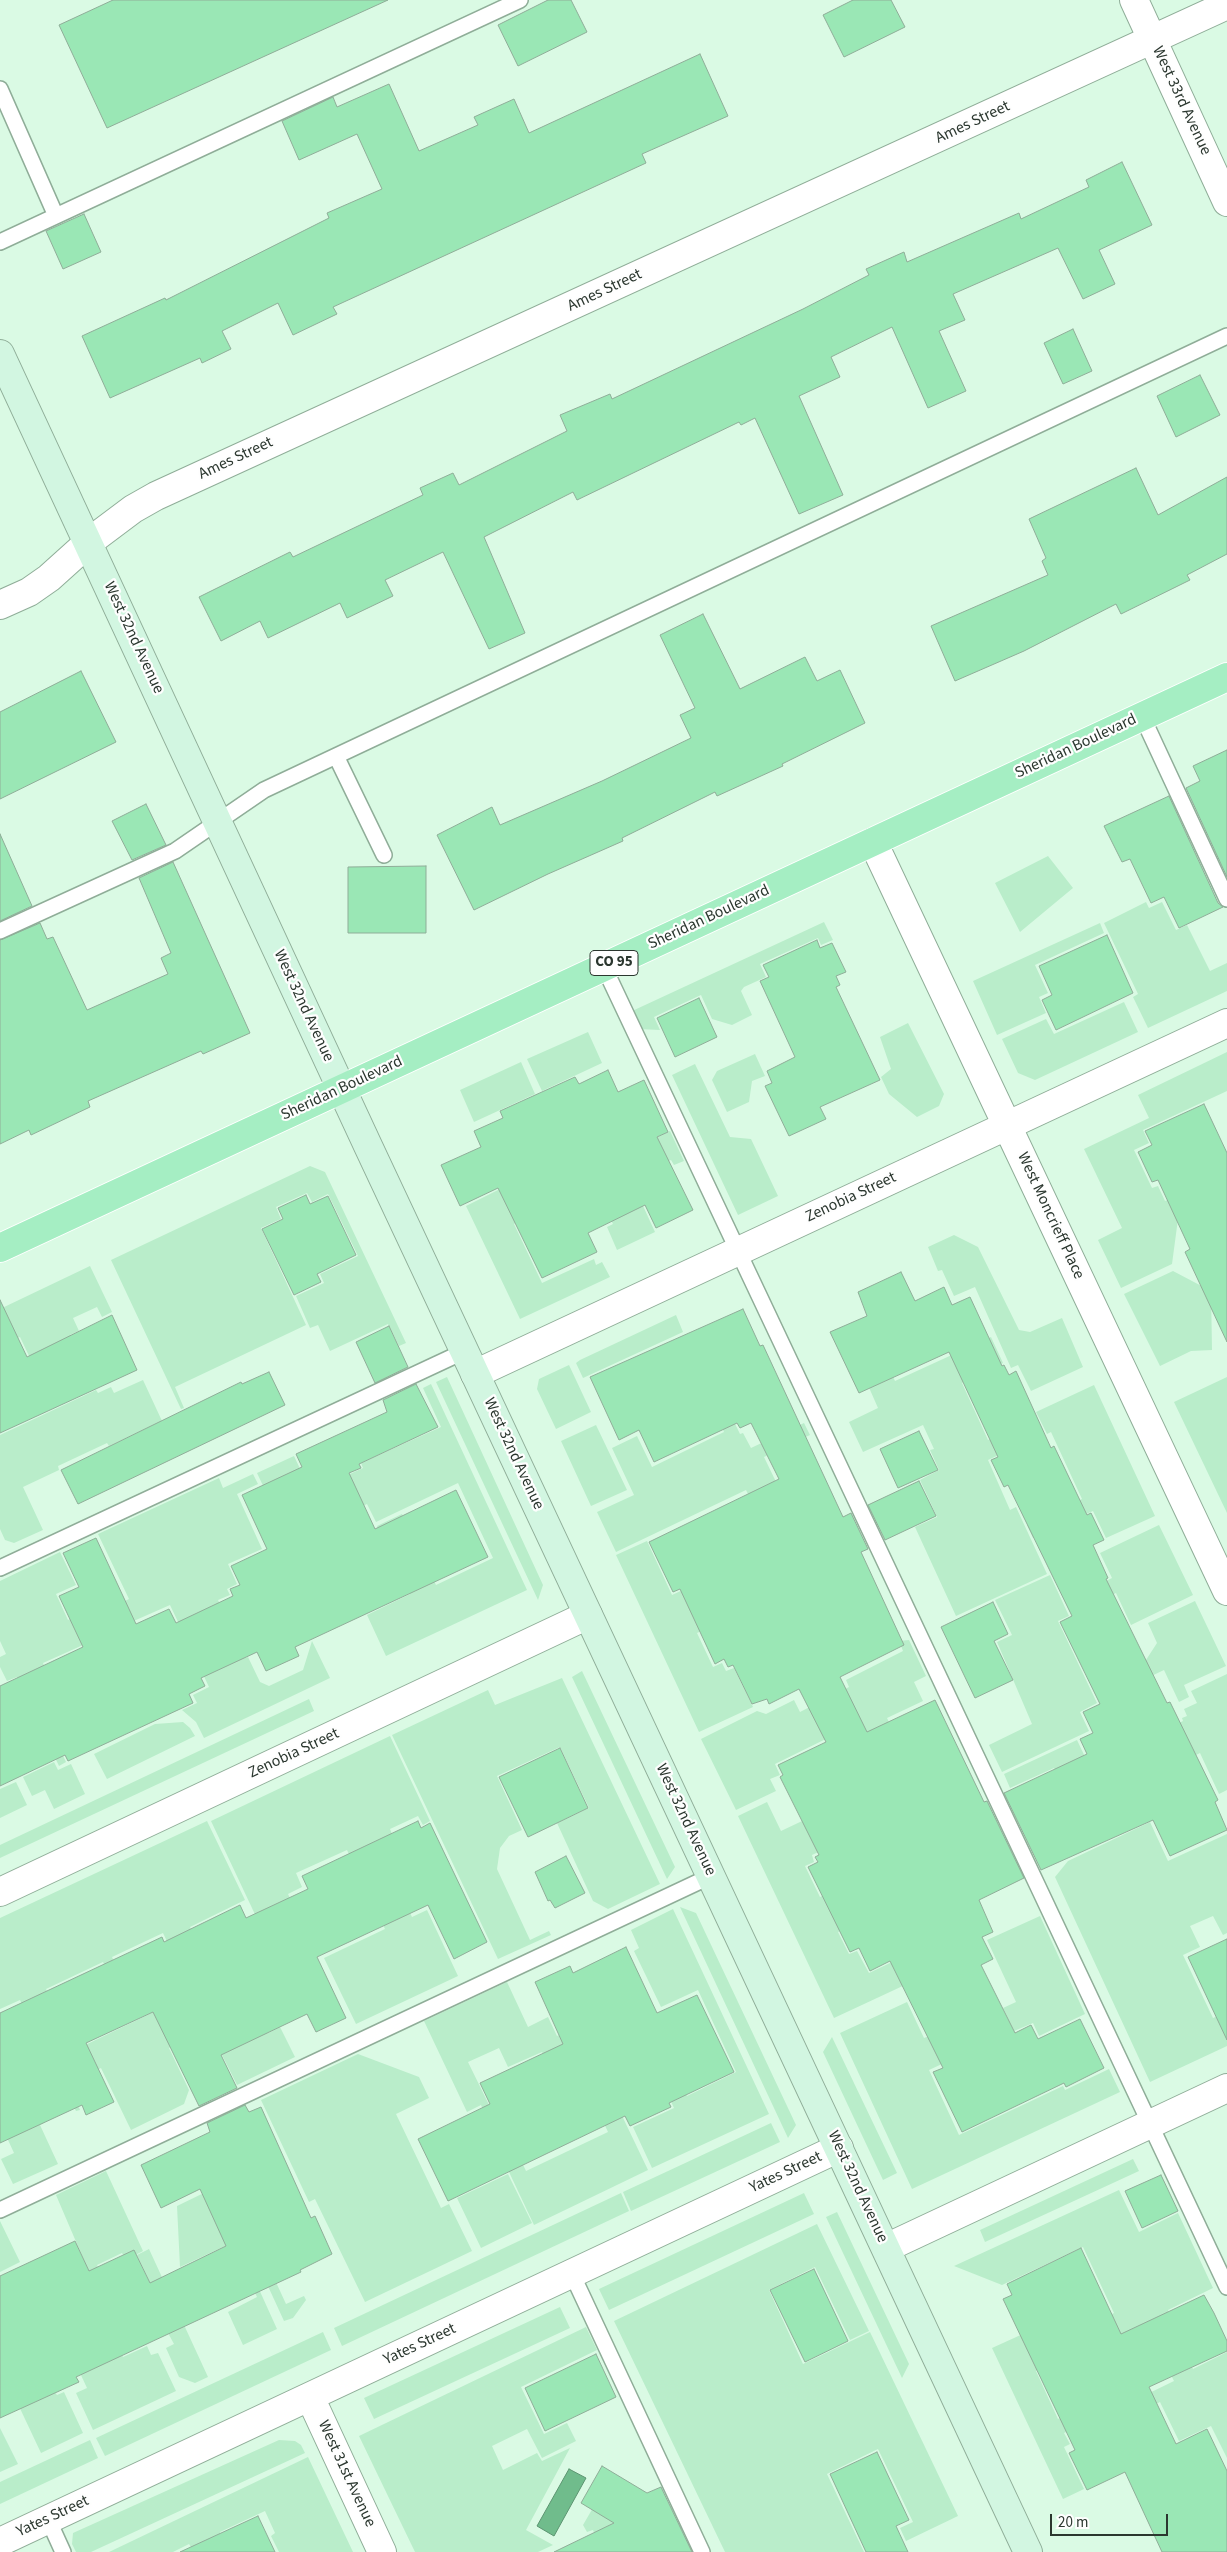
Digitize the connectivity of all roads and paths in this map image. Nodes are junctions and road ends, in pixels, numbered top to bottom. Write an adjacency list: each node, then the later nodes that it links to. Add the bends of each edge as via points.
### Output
1 (520, 0): 7 (lane)
2 (1134, 0): 4 (street, West 33rd Avenue)
3 (1227, 5): 4 (street, Ames Street)
4 (1153, 41): 6 (street, West 33rd Avenue); 11 (street, Ames Street, via 156,496)
5 (0, 89): 7 (lane)
6 (1227, 202)
7 (56, 216): 8 (lane)
8 (0, 242)
9 (1227, 336): 15 (lane)
10 (0, 354): 11 (street, West 32nd Avenue)
11 (88, 542): 12 (street, Ames Street, via 49,578 29,592); 16 (street, West 32nd Avenue)
12 (0, 605)
13 (1227, 677): 14 (main road, Sheridan Boulevard / CO 95)
14 (1142, 716): 17 (main road, Sheridan Boulevard / CO 95); 19 (lane)
15 (336, 756): 16 (lane, via 264,790); 18 (lane)
16 (217, 822): 20 (lane, via 174,850); 23 (street, West 32nd Avenue)
17 (873, 842): 21 (main road, Sheridan Boulevard / CO 95); 24 (street, West Moncrieff Place)
18 (384, 855)
19 (1227, 899)
20 (0, 931)
21 (604, 967): 23 (main road, Sheridan Boulevard / CO 95); 26 (lane)
22 (1227, 1023): 24 (street, Zenobia Street)
23 (342, 1089): 25 (main road, Sheridan Boulevard / CO 95); 27 (street, West 32nd Avenue)
24 (1007, 1125): 26 (street, Zenobia Street); 29 (street, West Moncrieff Place)
25 (0, 1248)
26 (738, 1252): 27 (street, Zenobia Street); 34 (lane)
27 (470, 1363): 28 (lane); 30 (street, West 32nd Avenue)
28 (0, 1568)
29 (1227, 1591)
30 (588, 1615): 31 (street, West 32nd Avenue); 32 (street, Zenobia Street)
31 (711, 1876): 35 (street, West 32nd Avenue); 36 (lane)
32 (0, 1892)
33 (1227, 2088): 34 (street)
34 (1150, 2124): 37 (street); 39 (lane)
35 (839, 2148): 37 (street, West 32nd Avenue); 38 (street, Yates Street)
36 (0, 2210)
37 (886, 2248): 46 (street, West 32nd Avenue)
38 (572, 2274): 40 (street, Yates Street); 45 (lane)
39 (1227, 2287)
40 (310, 2397): 41 (street, Yates Street); 44 (street, West 31st Avenue)
41 (48, 2520): 42 (street, Yates Street); 43 (lane)
42 (0, 2542)
43 (63, 2552)
44 (382, 2552)
45 (702, 2552)
46 (1028, 2552)

